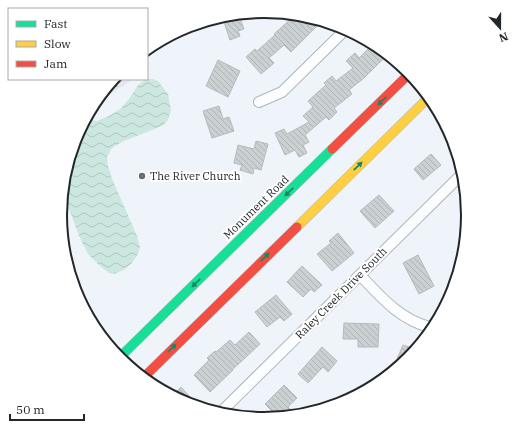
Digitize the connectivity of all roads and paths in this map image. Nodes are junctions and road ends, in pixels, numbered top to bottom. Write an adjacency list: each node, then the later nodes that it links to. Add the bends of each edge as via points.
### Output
1 (341, 34): 4 (street, via 282,92)
2 (405, 78): 8 (main road, Monument Road, one-way to 8)
3 (425, 101): 9 (main road, one-way to 3)
4 (259, 102)
5 (457, 179): 6 (street, Raley Creek Drive South)
6 (360, 275): 7 (street, via 394,310); 10 (street, Raley Creek Drive South)
7 (426, 326)
8 (124, 353)
9 (147, 374)
10 (225, 408)

